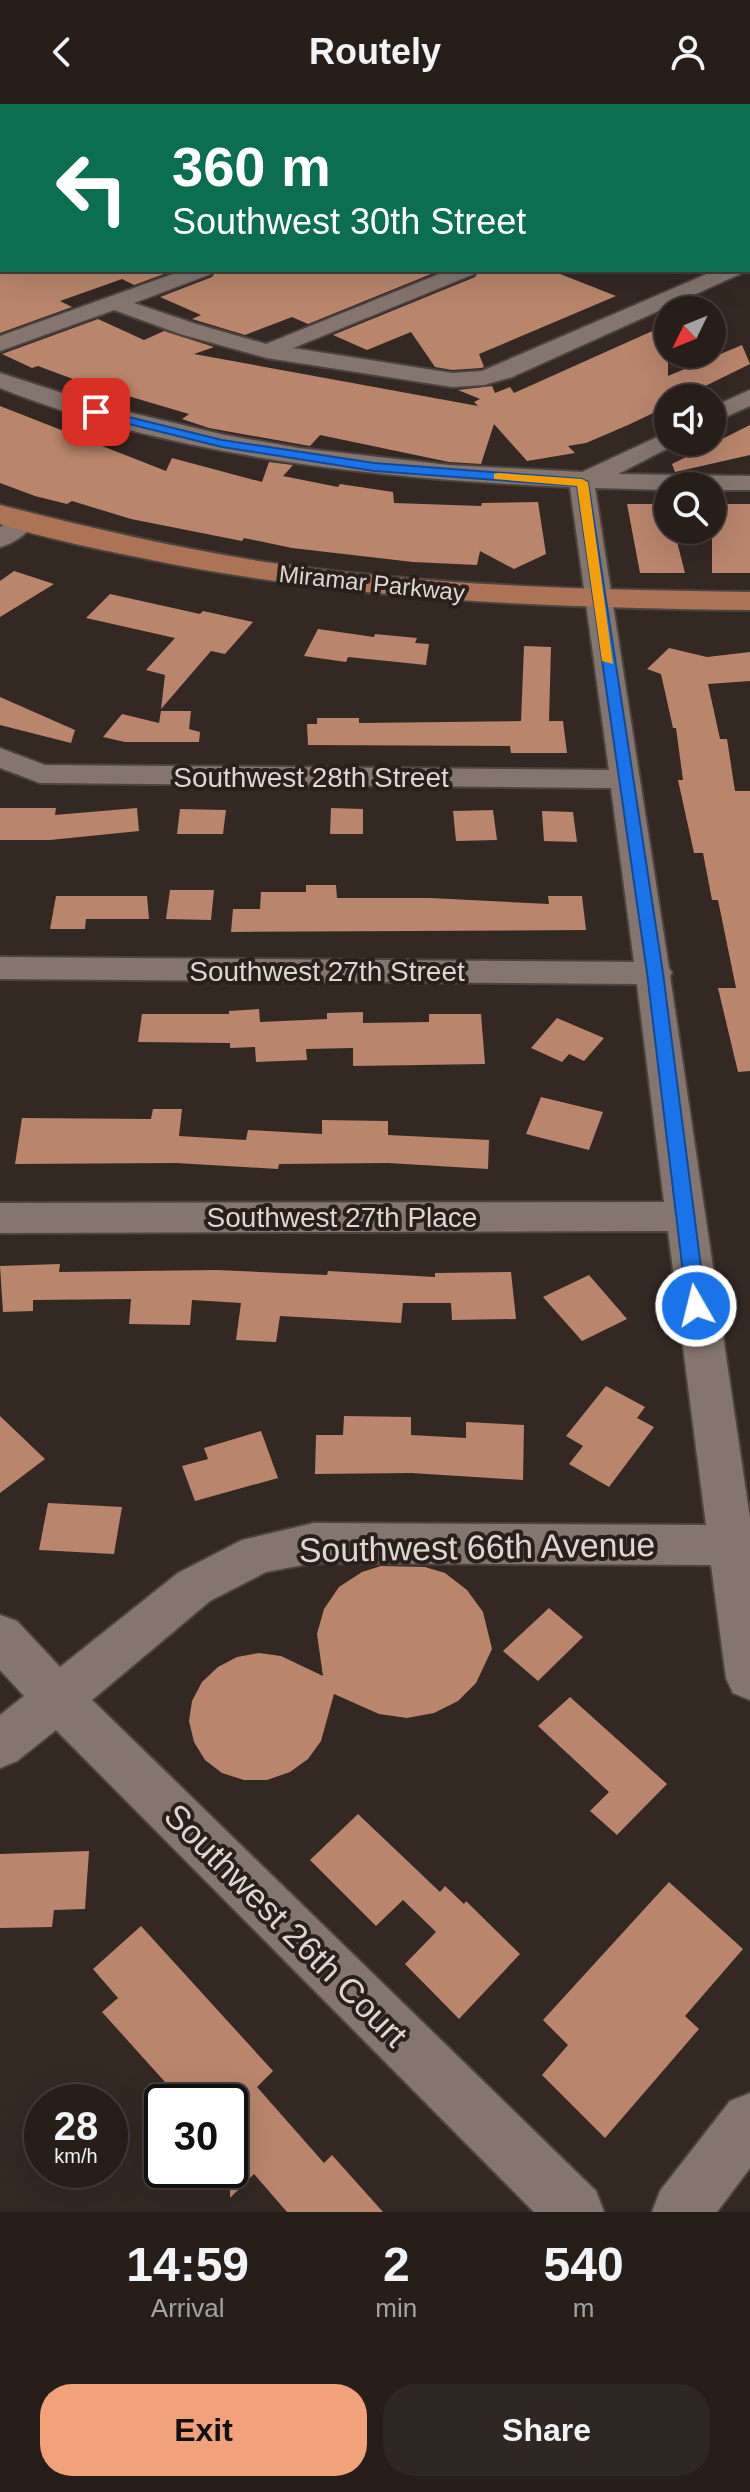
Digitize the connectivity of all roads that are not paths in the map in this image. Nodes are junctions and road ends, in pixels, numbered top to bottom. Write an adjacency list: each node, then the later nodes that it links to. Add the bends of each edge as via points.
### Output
1 (199, 272): 4 (street)
2 (462, 272): 6 (street)
3 (729, 272): 6 (street, via 484,378 452,380)
4 (115, 303): 5 (street); 6 (street)
5 (0, 344)
6 (267, 351)
7 (0, 380): 11 (street, via 96,412 222,444 374,467)
8 (750, 397): 9 (street)
9 (726, 409)
10 (654, 446): 11 (street)
11 (582, 482): 12 (street); 15 (street)
12 (750, 483)
13 (5, 530): 15 (main road, Miramar Parkway, via 163,574 307,597 431,611)
14 (750, 601): 15 (main road, Miramar Parkway)
15 (602, 610): 16 (main road, Miramar Parkway); 18 (street)
16 (750, 620)
17 (0, 757): 18 (street, Southwest 28th Street, via 40,774)
18 (625, 779): 20 (street)
19 (0, 968): 20 (street, Southwest 27th Street)
20 (655, 973): 21 (street)
21 (683, 1216): 22 (street, Southwest 27th Place); 23 (street)
22 (0, 1218)
23 (731, 1545): 25 (street); 26 (street, Southwest 66th Avenue, via 314,1543 258,1554 194,1587)
24 (0, 1636): 26 (street, Southwest 26th Court)
25 (750, 1678)
26 (57, 1698): 27 (street, Southwest 66th Avenue); 29 (street, Southwest 26th Court)
27 (0, 1745)
28 (750, 2121): 30 (street)
29 (575, 2212)
30 (681, 2212)

